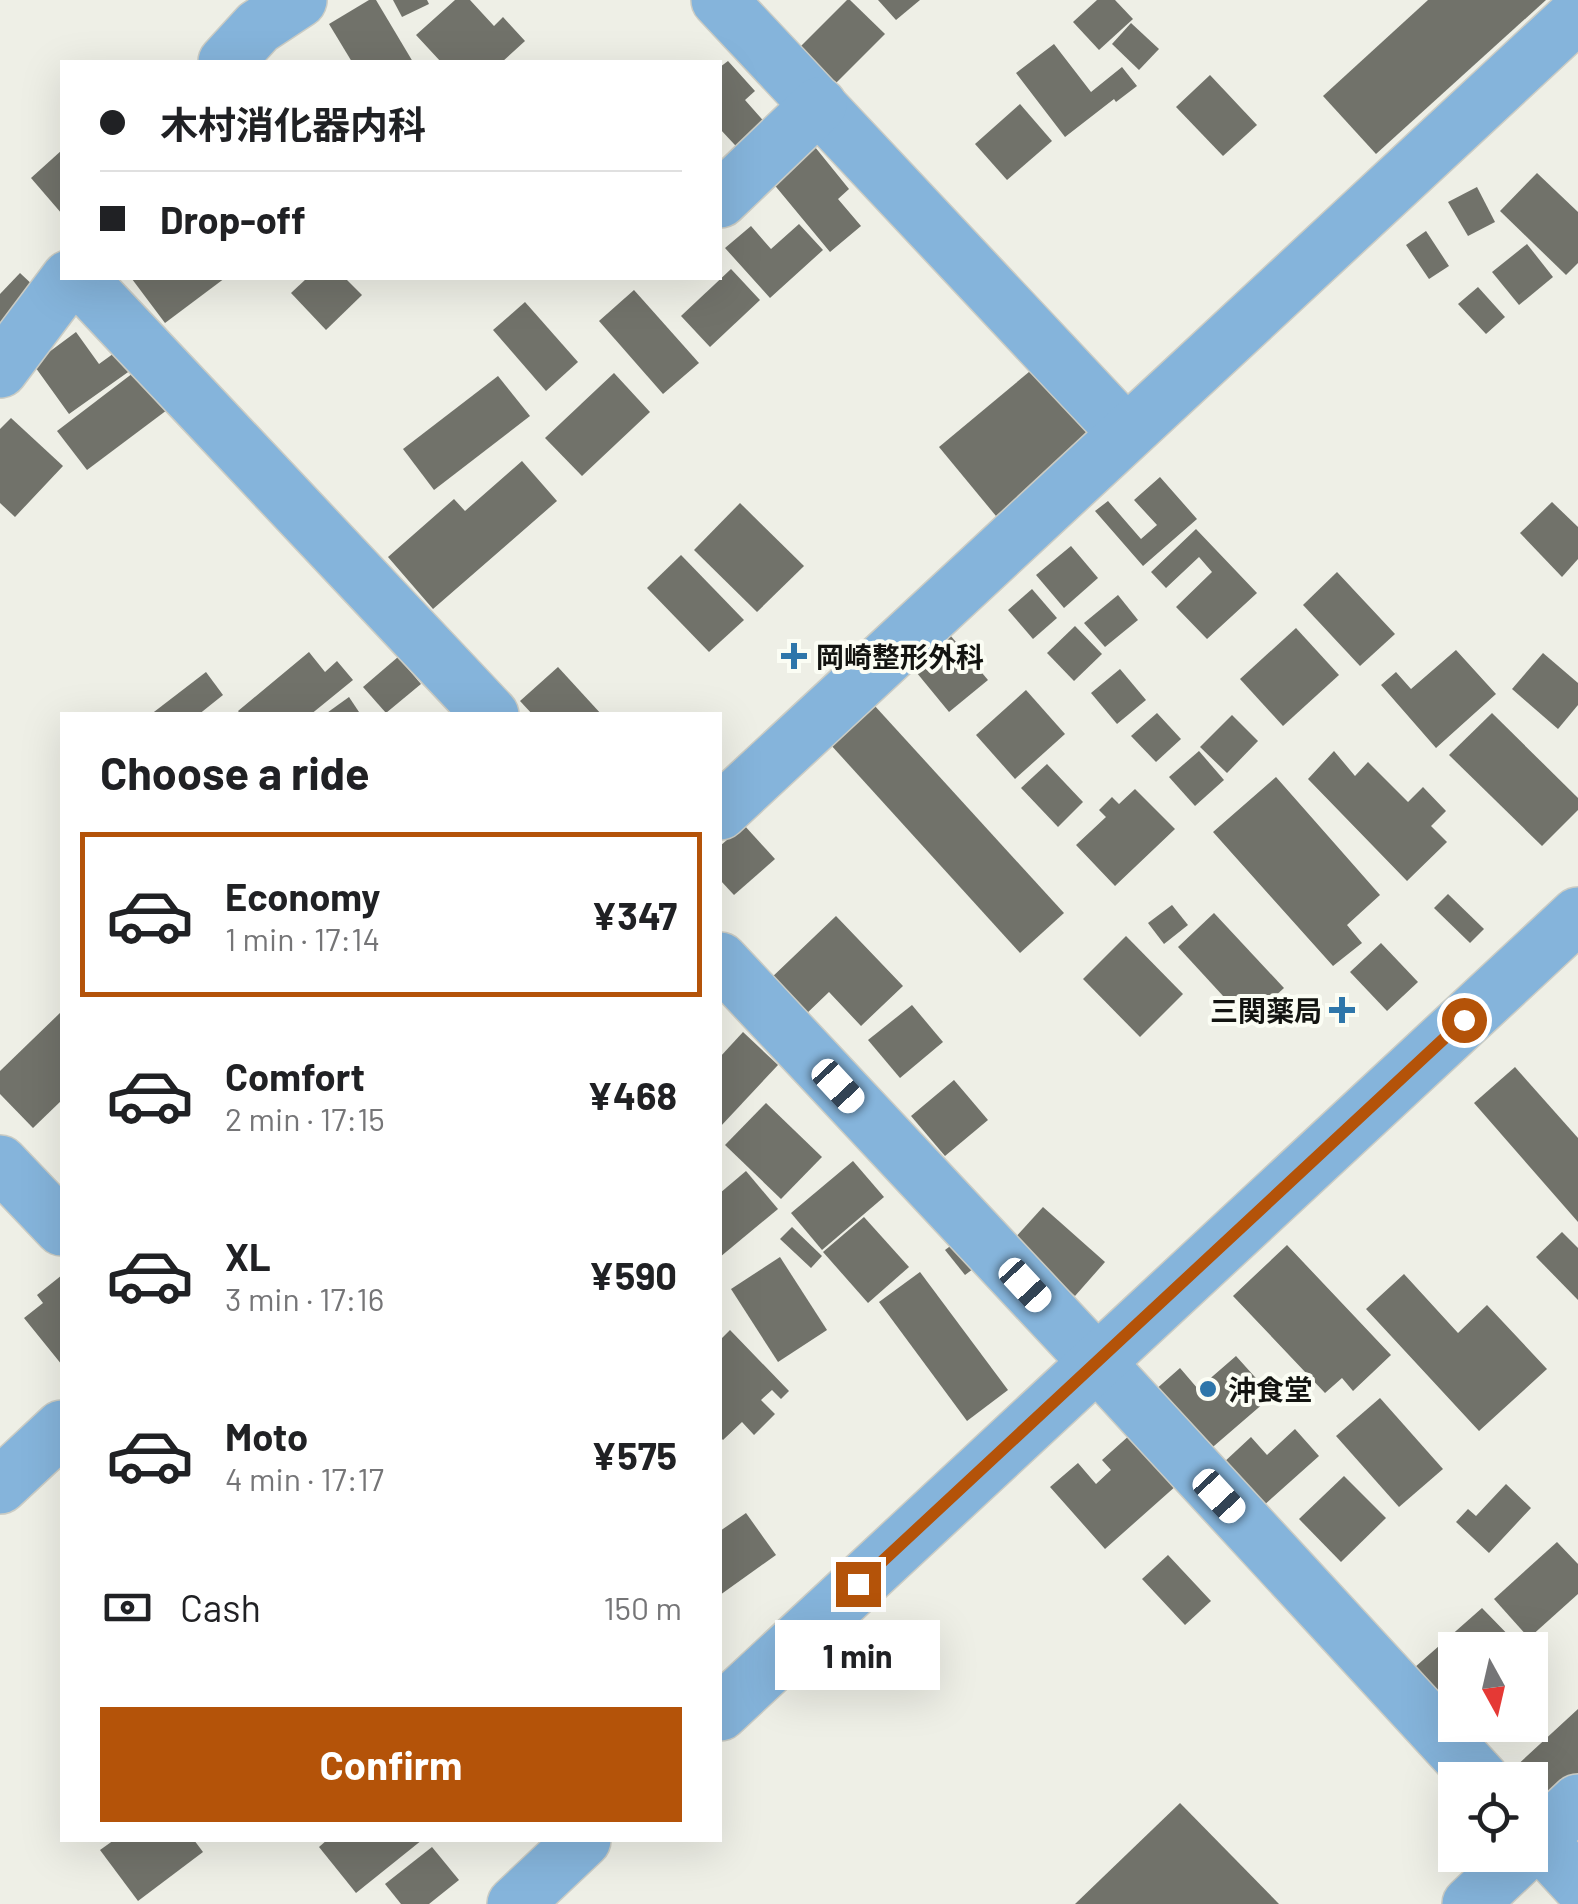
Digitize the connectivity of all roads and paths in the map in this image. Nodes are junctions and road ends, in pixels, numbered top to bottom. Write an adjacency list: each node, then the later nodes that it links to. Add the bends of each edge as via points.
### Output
1 (300, 0): 4 (street, via 258,27)
2 (718, 0): 5 (street)
3 (1578, 14): 10 (street)
4 (228, 60)
5 (819, 105): 6 (street); 10 (street)
6 (722, 198)
7 (68, 280): 9 (street)
8 (81, 280): 11 (street)
9 (0, 370)
10 (1126, 433): 12 (street)
11 (488, 712)
12 (722, 810)
13 (1578, 915): 17 (street)
14 (722, 962): 17 (street)
15 (0, 1163): 16 (street)
16 (60, 1226)
17 (1095, 1363): 20 (street); 21 (street)
18 (60, 1430): 19 (street)
19 (0, 1486)
20 (722, 1710)
21 (1465, 1762)
22 (1578, 1802): 23 (street)
23 (1548, 1828)
24 (581, 1842): 28 (street)
25 (1548, 1858): 27 (street)
26 (1501, 1872): 29 (street)
27 (1578, 1883)
28 (514, 1904)
29 (1470, 1904)

